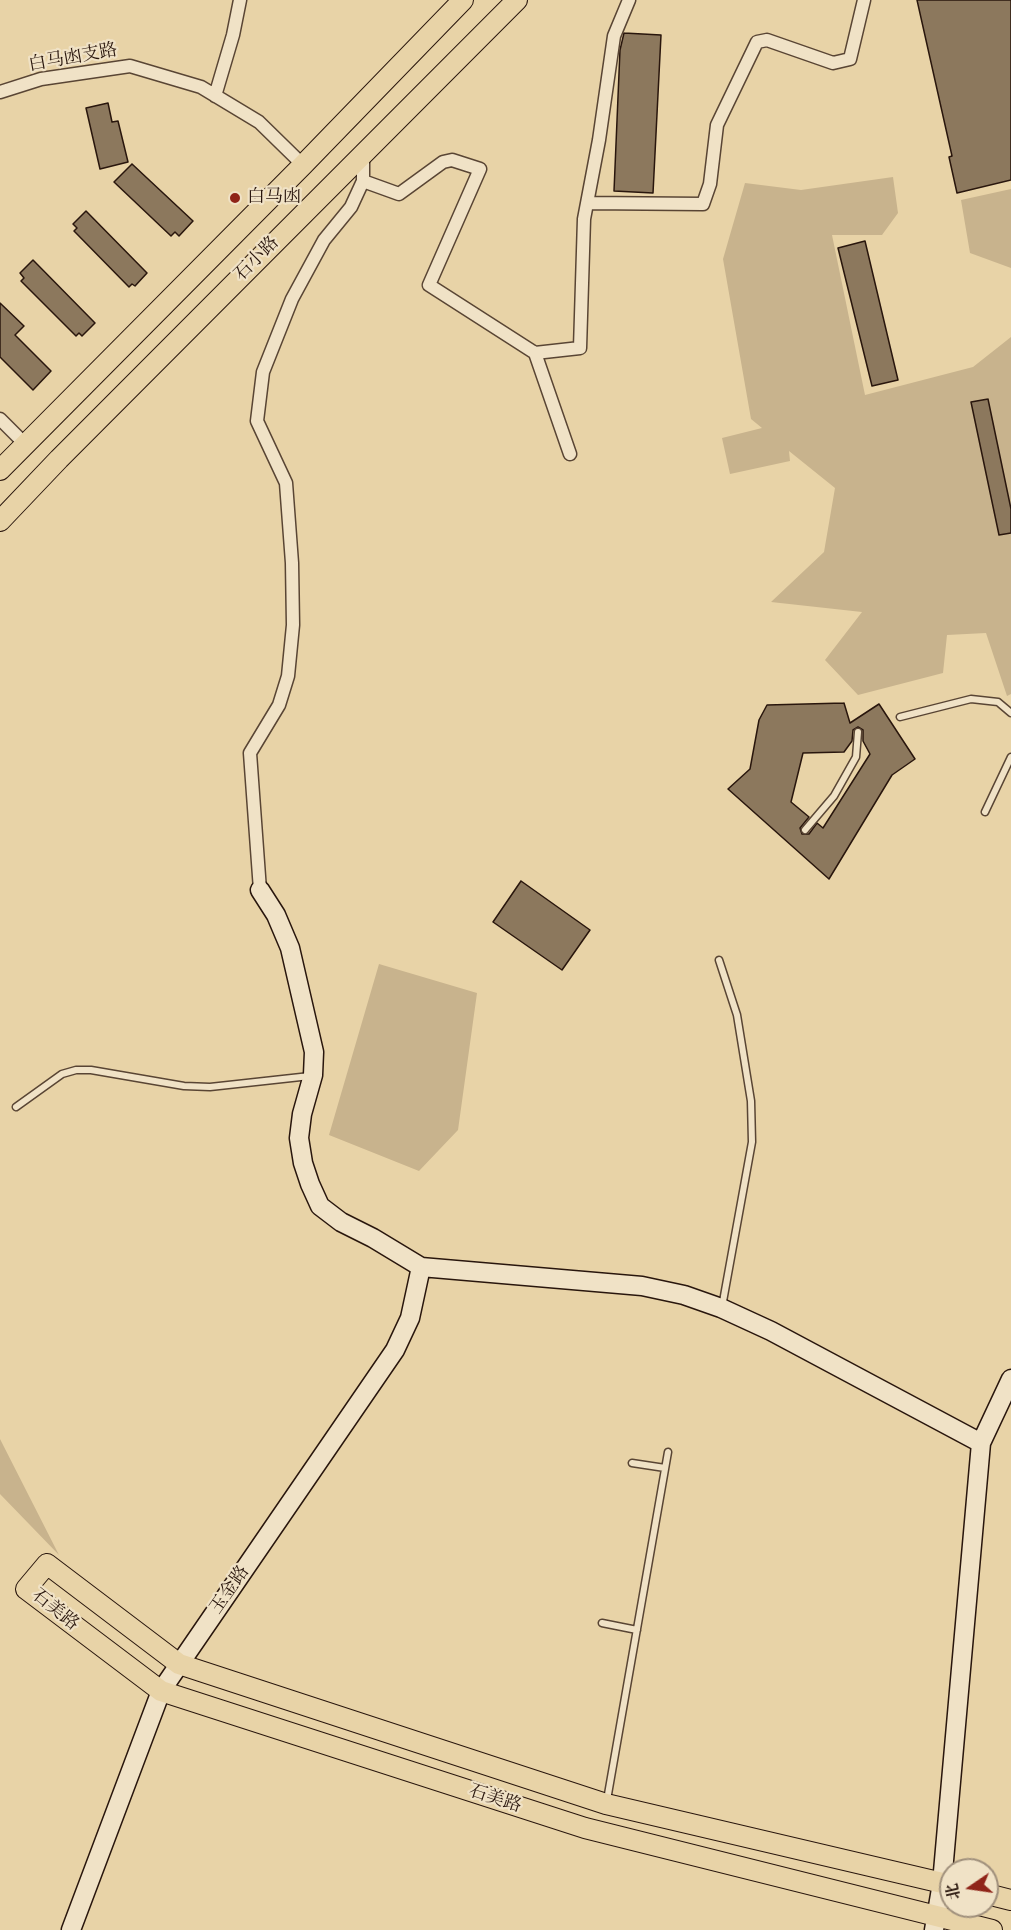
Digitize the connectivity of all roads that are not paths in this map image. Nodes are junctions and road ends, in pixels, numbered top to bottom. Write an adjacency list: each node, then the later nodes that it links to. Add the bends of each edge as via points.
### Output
1 (240, 0): 7 (street)
2 (463, 0): 9 (main road, 石小路)
3 (518, 0): 8 (main road, 石小路)
4 (629, 0): 11 (street, via 614,36)
5 (864, 0): 11 (street, via 850,59 833,63 768,40 757,42 717,124 710,184 703,204)
6 (0, 92): 7 (street, 白马凼支路, via 41,79 130,66 201,87)
7 (215, 96): 9 (street, 白马凼支路, via 259,122)
8 (363, 153): 10 (street); 17 (main road, 石小路)
9 (303, 165): 14 (main road, 石小路)
10 (363, 181): 12 (street, via 399,194 443,162 452,160 480,169 429,285); 24 (street, via 351,207 324,240 292,299 263,372 257,420 286,483 293,625 288,676 279,705 250,753)
11 (587, 203): 12 (street, via 580,348)
12 (535, 353): 15 (street)
13 (0, 419): 14 (street)
14 (26, 444): 16 (main road, 石小路)
15 (570, 454)
16 (0, 470)
17 (0, 521)
18 (1011, 713): 19 (lane, via 998,702 971,699)
19 (900, 717)
20 (858, 732): 23 (lane, via 856,757 834,796)
21 (1011, 757): 22 (lane)
22 (985, 812)
23 (805, 830)
24 (260, 890): 26 (street, via 290,948 314,1052)
25 (719, 960): 29 (lane, via 737,1015 751,1101 752,1142)
26 (313, 1075): 27 (lane, via 210,1088 76,1070 62,1074); 28 (street, via 299,1138 309,1184 320,1206)
27 (16, 1107)
28 (422, 1267): 29 (street, via 642,1286); 37 (street, 玉金路, via 410,1318 395,1350)
29 (721, 1308): 31 (street)
30 (1011, 1379): 31 (street)
31 (981, 1443): 40 (street)
32 (668, 1452): 34 (lane)
33 (632, 1463): 34 (lane)
34 (665, 1468): 36 (lane)
35 (602, 1623): 36 (lane)
36 (637, 1630): 39 (lane)
37 (179, 1665): 38 (street, 玉金路); 38 (main road, 石美路, via 47,1564 26,1589); 39 (main road, 石美路)
38 (160, 1690): 42 (main road, 石美路, via 585,1828); 43 (street, 玉金路)
39 (606, 1804): 41 (main road, 石美路)
40 (949, 1858)
41 (939, 1882)
42 (936, 1923): 44 (main road, 石美路)
43 (71, 1930)
44 (992, 1930)

